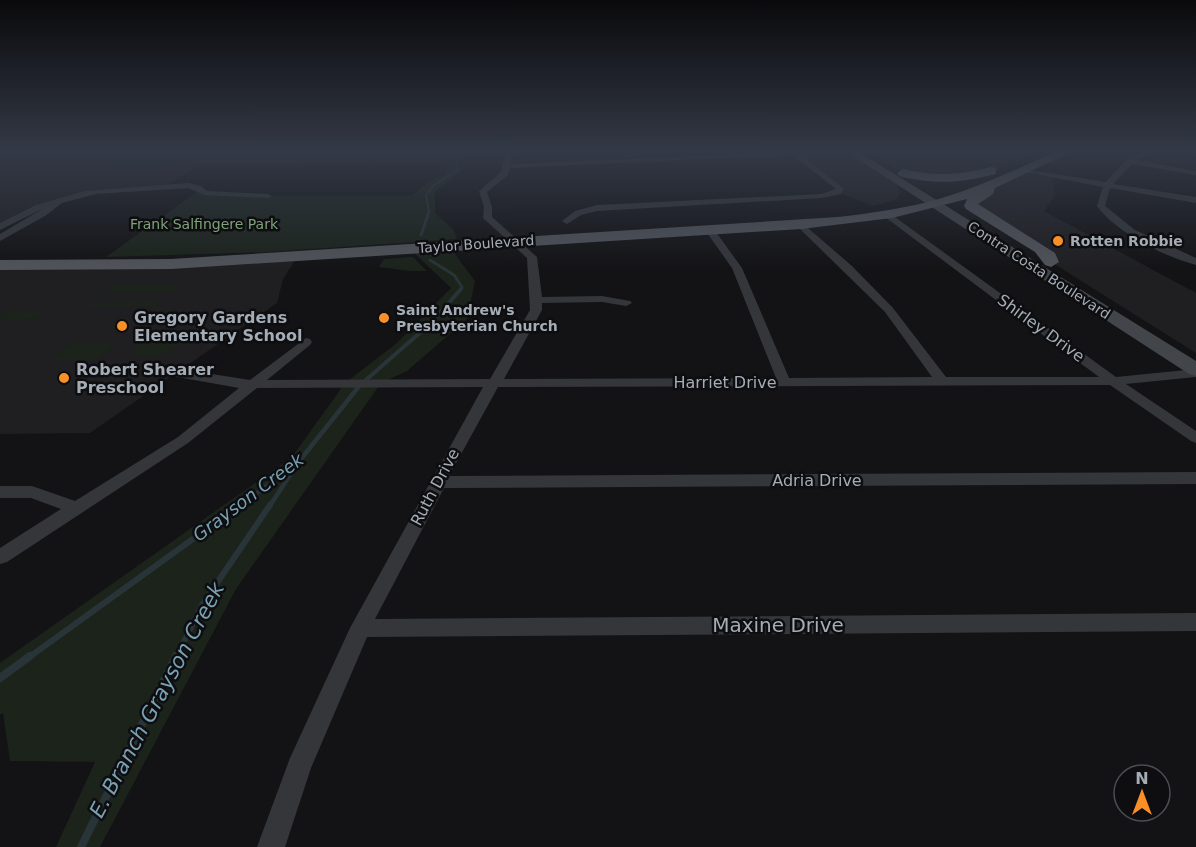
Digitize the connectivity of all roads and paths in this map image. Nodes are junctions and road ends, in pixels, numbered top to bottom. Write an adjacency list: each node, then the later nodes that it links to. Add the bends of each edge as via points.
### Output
1 (89, 192): 15 (street)
2 (203, 192): 12 (street)
3 (484, 192): 25 (street, via 487,218)
4 (838, 192): 20 (street, via 821,196 597,208)
5 (923, 192): 13 (main road, Contra Costa Boulevard)
6 (927, 192): 13 (main road, Contra Costa Boulevard)
7 (955, 192): 13 (main road)
8 (967, 192): 13 (main road)
9 (987, 192): 29 (main road, via 972,201 971,206 1041,249)
10 (1105, 192): 30 (street, via 1101,206 1109,218)
11 (1142, 192): 14 (street)
12 (268, 196)
13 (938, 200): 19 (main road, Taylor Boulevard); 25 (main road, Taylor Boulevard, via 794,220); 29 (main road, Contra Costa Boulevard); 37 (main road, Contra Costa Boulevard)
14 (1196, 200)
15 (59, 201): 16 (street); 18 (street)
16 (42, 214): 18 (street); 24 (street)
17 (0, 215): 18 (street)
18 (23, 215): 22 (street)
19 (888, 215): 21 (main road, Taylor Boulevard); 38 (street, Shirley Drive)
20 (567, 221)
21 (801, 225): 23 (main road, Taylor Boulevard); 40 (street, via 889,310)
22 (0, 227)
23 (710, 230): 26 (main road, Taylor Boulevard); 39 (street, via 736,268)
24 (0, 238)
25 (511, 238): 26 (main road, Taylor Boulevard); 27 (main road, Taylor Boulevard, via 178,256); 28 (street); 31 (main road, Taylor Boulevard, via 171,264)
26 (557, 239): 28 (main road, via 539,244)
27 (0, 257)
28 (532, 257): 32 (street, Ruth Drive)
29 (1051, 262): 35 (main road, Contra Costa Boulevard)
30 (1196, 262)
31 (0, 265)
32 (537, 300): 33 (street, via 602,299); 41 (street, Ruth Drive, via 536,310)
33 (626, 303)
34 (306, 342): 42 (street)
35 (1196, 353)
36 (154, 369): 42 (street, Harriet Drive)
37 (1196, 371): 38 (street, Harriet Drive)
38 (1113, 381): 40 (street, Harriet Drive); 43 (street, Shirley Drive)
39 (784, 382): 40 (street, Harriet Drive); 41 (street, Harriet Drive)
40 (942, 382)
41 (494, 383): 42 (street, Harriet Drive); 45 (street, Ruth Drive)
42 (254, 384): 47 (street, via 183,440)
43 (1196, 438)
44 (1196, 477): 45 (street, Adria Drive)
45 (437, 482): 50 (street, Ruth Drive)
46 (0, 492): 47 (street, via 32,492)
47 (76, 508): 48 (street)
48 (0, 556)
49 (1196, 622): 50 (street, Maxine Drive)
50 (360, 628): 51 (street, Ruth Drive, via 299,767)
51 (272, 847)

